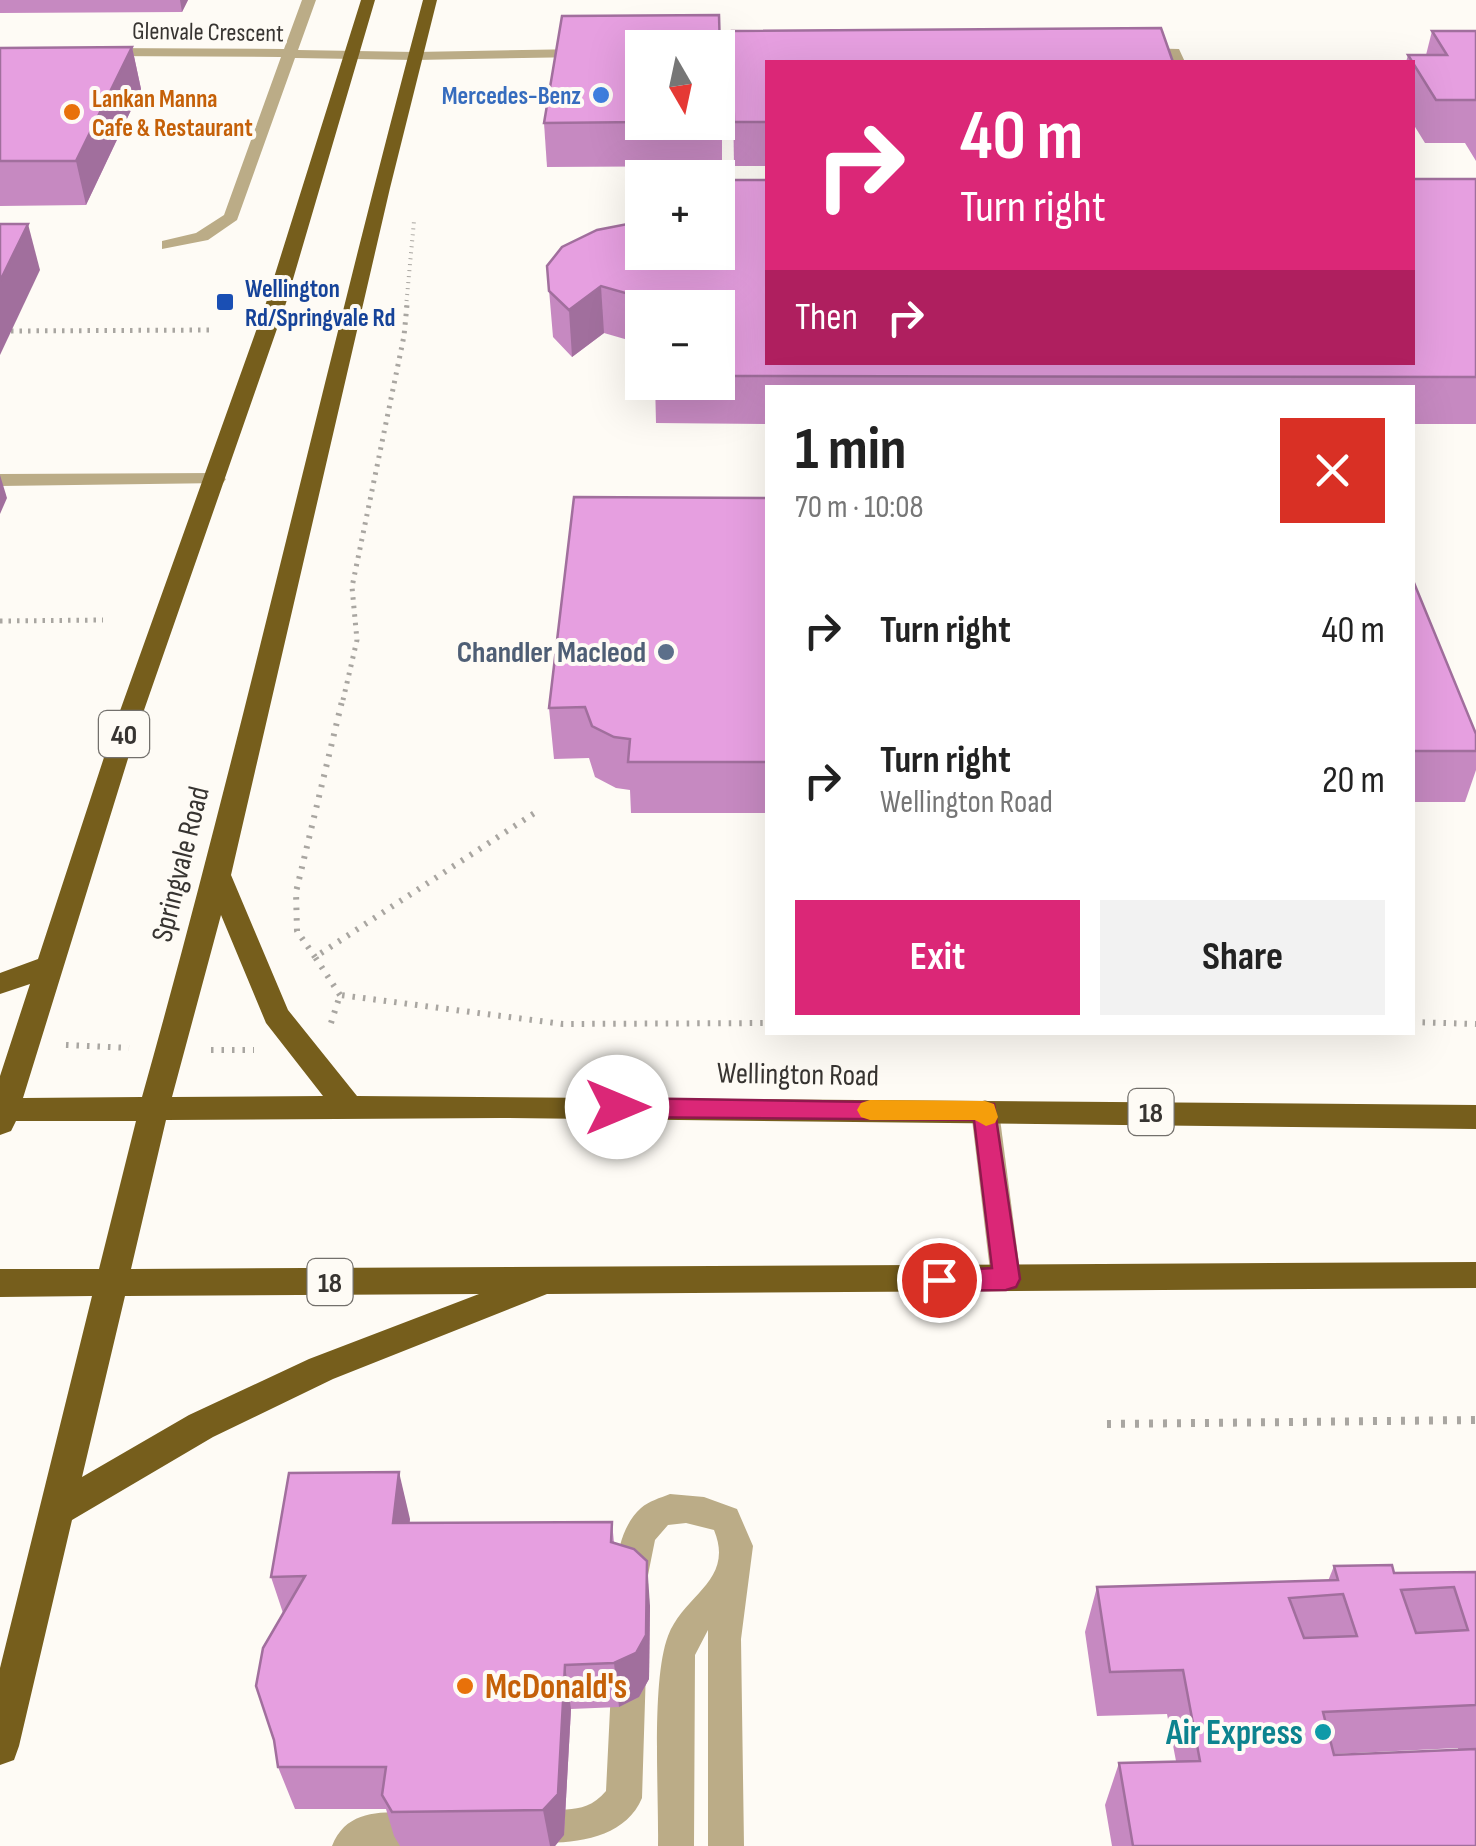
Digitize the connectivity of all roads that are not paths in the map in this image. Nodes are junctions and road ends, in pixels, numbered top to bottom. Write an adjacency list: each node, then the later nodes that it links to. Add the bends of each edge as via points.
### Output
1 (309, 0): 9 (street)
2 (368, 0): 10 (highway, 40)
3 (430, 0): 11 (highway, Springvale Road)
4 (89, 52): 9 (street, Glenvale Crescent)
5 (625, 52): 11 (street, Glenvale Crescent)
6 (735, 52): 7 (street)
7 (777, 52)
8 (1114, 52): 12 (street, via 1174,52)
9 (288, 54): 10 (street, Glenvale Crescent); 13 (street, via 231,217 217,230)
10 (350, 56): 11 (street, Glenvale Crescent); 14 (highway, 40)
11 (416, 56): 16 (highway, Springvale Road)
12 (1177, 60)
13 (168, 245)
14 (216, 479): 15 (street); 17 (highway, 40)
15 (0, 480)
16 (218, 875): 19 (highway, via 268,1000); 20 (highway, Springvale Road)
17 (48, 966): 18 (highway); 22 (highway, 40)
18 (0, 984)
19 (348, 1106): 20 (highway, Wellington Road / 18); 21 (highway, Wellington Road / 18)
20 (154, 1108): 22 (highway, Wellington Road / 18); 27 (highway, Springvale Road)
21 (985, 1111): 23 (highway, Wellington Road / 18); 25 (street)
22 (2, 1114)
23 (1476, 1117)
24 (1476, 1275): 25 (highway, 18)
25 (1006, 1279): 26 (highway, 18)
26 (549, 1281): 27 (highway, 18); 29 (highway, via 321,1369 201,1426)
27 (112, 1282): 28 (highway, 18); 29 (highway, Springvale Road)
28 (0, 1283)
29 (58, 1510): 33 (highway, Springvale Road)
30 (734, 1580): 31 (street, via 737,1546 726,1520 697,1507 666,1510 634,1545); 37 (street, via 689,1626 678,1656); 38 (street, via 724,1639)
31 (632, 1604)
32 (630, 1642): 34 (street, via 624,1798 608,1818 584,1826)
33 (0, 1746)
34 (492, 1829)
35 (455, 1830): 36 (street, via 363,1832)
36 (350, 1846)
37 (676, 1846)
38 (726, 1846)

